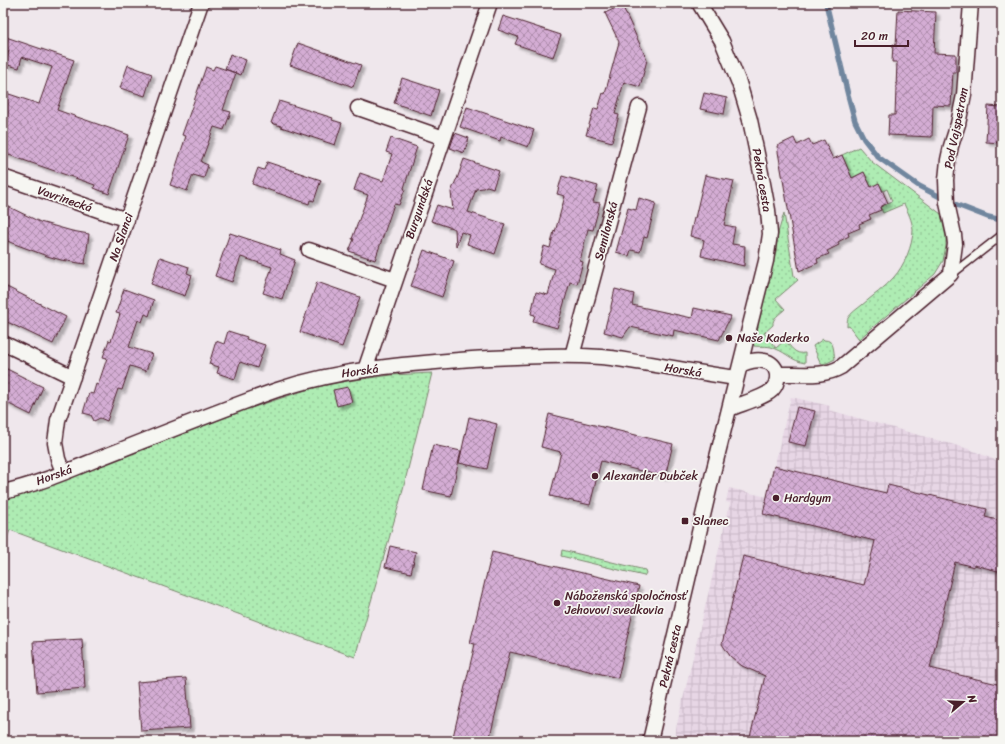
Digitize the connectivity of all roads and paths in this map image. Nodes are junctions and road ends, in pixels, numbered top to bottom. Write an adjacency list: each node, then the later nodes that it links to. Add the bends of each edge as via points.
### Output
1 (202, 3): 9 (street, Na Slanci)
2 (490, 3): 7 (street, Burgundská)
3 (700, 3): 17 (street, Pekná cesta, via 722,41 739,83 750,120 768,210 770,234 766,261)
4 (971, 3): 12 (street, Pod Vajspetrom, via 964,95 948,160 946,184 955,244)
5 (639, 106): 15 (street, Semilonská)
6 (358, 108): 7 (street)
7 (444, 138): 13 (street, Burgundská)
8 (3, 177): 9 (street, Vavrinecká)
9 (127, 220): 19 (street, Na Slanci)
10 (1002, 234): 12 (lane)
11 (310, 250): 13 (street)
12 (951, 274): 18 (street, via 841,367 819,374)
13 (395, 280): 16 (street, Burgundská)
14 (3, 343): 19 (street)
15 (572, 356): 16 (street, Horská, via 431,362); 17 (street, Horská)
16 (364, 370): 21 (street, Horská, via 308,381 279,390)
17 (738, 372): 18 (street, via 750,361 758,360 771,363); 20 (street, Pekná cesta)
18 (778, 374): 20 (street, via 776,384 770,391)
19 (73, 377): 21 (street, Na Slanci, via 58,420 56,443)
20 (729, 408): 23 (street, Pekná cesta)
21 (63, 472): 22 (street, Horská)
22 (3, 492)
23 (650, 741)

